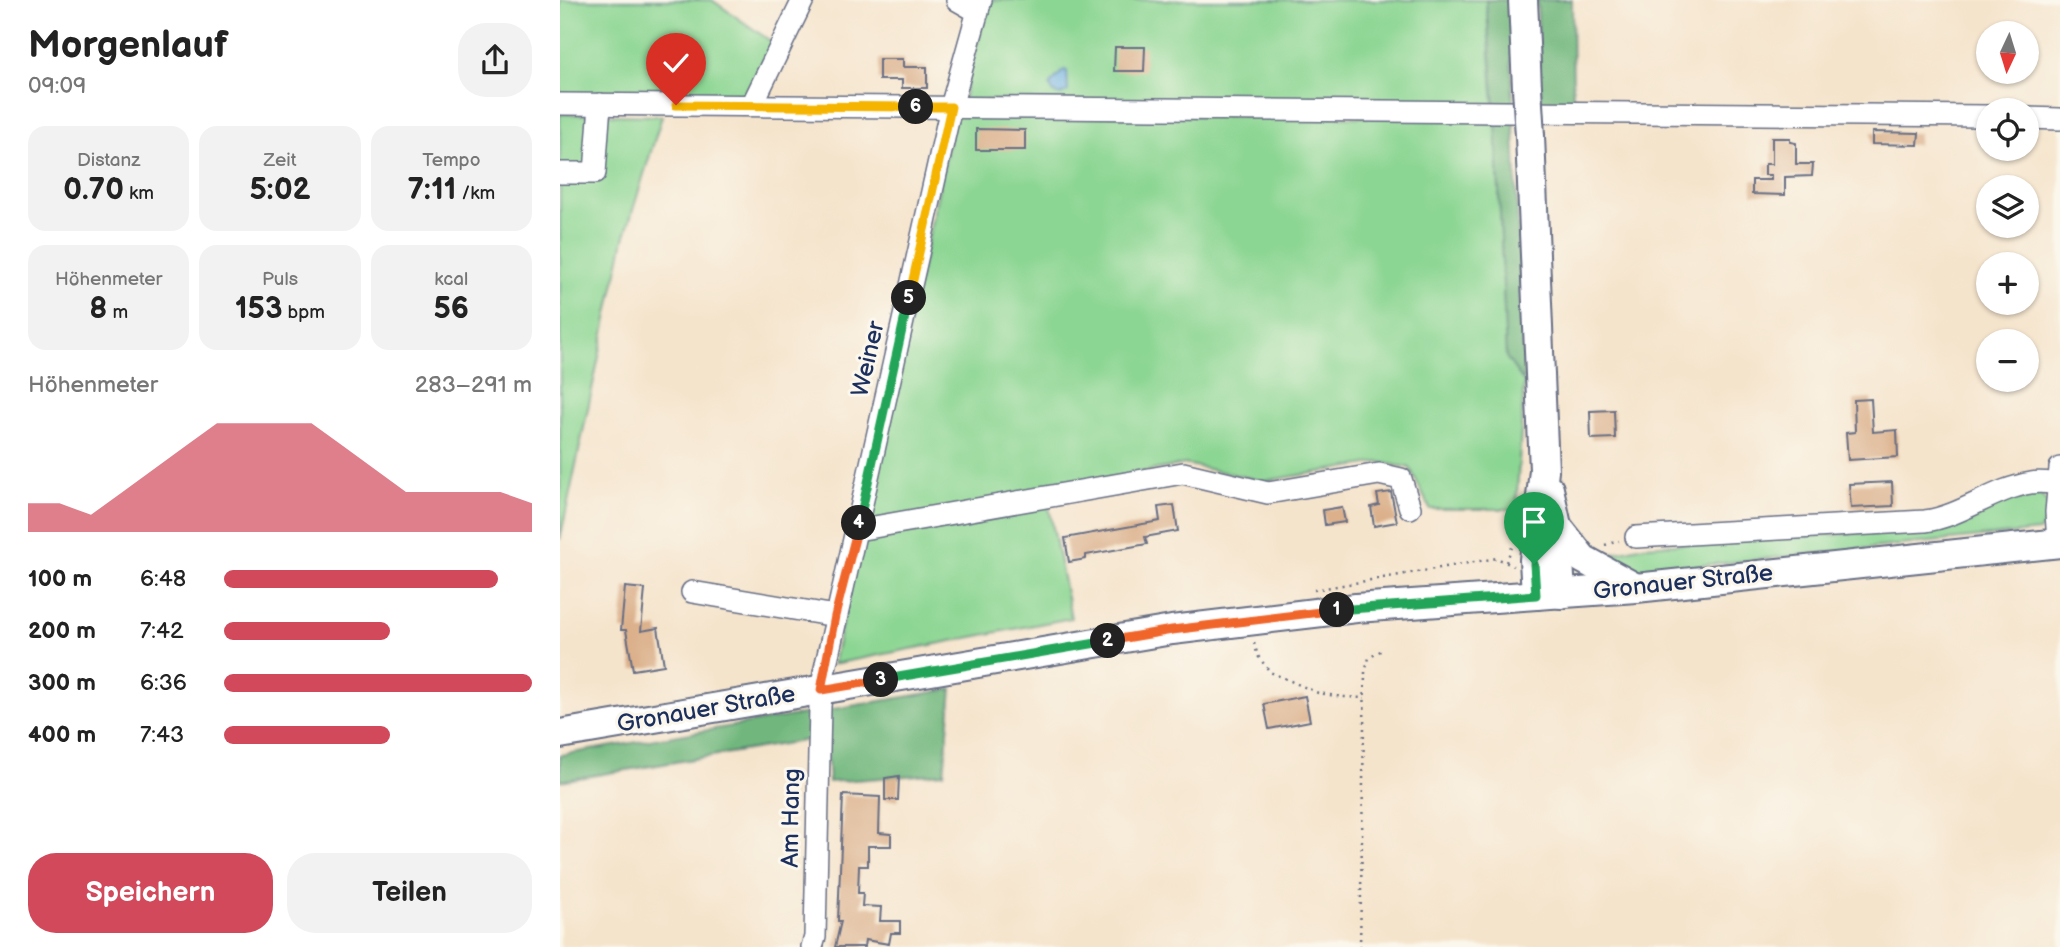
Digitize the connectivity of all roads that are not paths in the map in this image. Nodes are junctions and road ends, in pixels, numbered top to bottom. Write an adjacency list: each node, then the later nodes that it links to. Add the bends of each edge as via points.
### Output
1 (803, 0): 7 (street)
2 (957, 0): 4 (street)
3 (1523, 0): 13 (main road, bridge)
4 (979, 6): 8 (street, Weiner)
5 (560, 104): 6 (street)
6 (600, 104): 7 (street); 12 (street, via 595,173)
7 (752, 105): 8 (street)
8 (951, 107): 9 (street); 17 (street, Weiner)
9 (1976, 116)
10 (2039, 118): 11 (street)
11 (2060, 119)
12 (560, 173)
13 (1544, 470): 16 (main road); 22 (main road, via 1534,560)
14 (2059, 476): 18 (street, via 2017,486 1939,519); 19 (street)
15 (1409, 508): 17 (street, via 1401,479 1379,474 1268,494 1183,473)
16 (1557, 526): 20 (main road, via 1583,559); 22 (main road)
17 (857, 530): 23 (street, Weiner)
18 (1636, 537)
19 (2059, 543): 20 (main road, Gronauer Straße)
20 (1636, 588): 22 (main road, Gronauer Straße)
21 (692, 592): 23 (street)
22 (1548, 595): 24 (main road, Gronauer Straße, via 1356,608 1172,630)
23 (835, 616): 24 (street, Weiner)
24 (821, 690): 25 (main road, Gronauer Straße); 26 (street, Am Hang)
25 (560, 734)
26 (812, 947)

